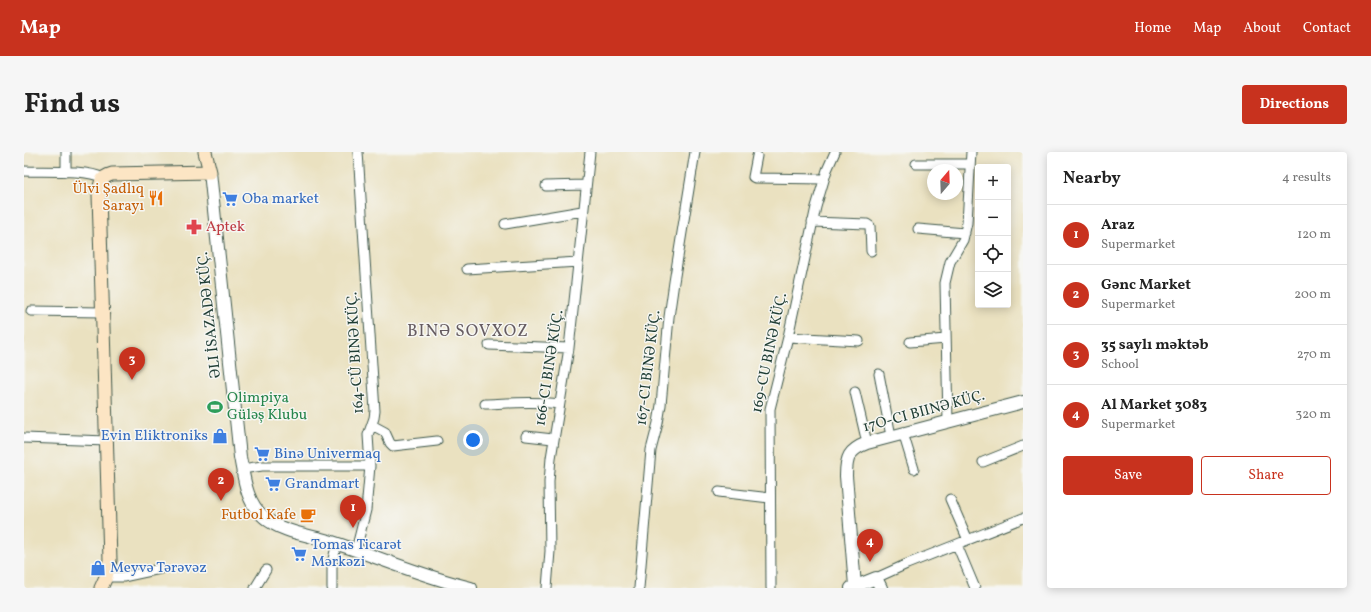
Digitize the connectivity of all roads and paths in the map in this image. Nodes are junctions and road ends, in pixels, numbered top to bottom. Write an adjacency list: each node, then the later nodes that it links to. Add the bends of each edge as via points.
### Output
1 (66, 152): 13 (street)
2 (205, 152): 14 (main road)
3 (211, 152): 14 (main road)
4 (358, 152): 41 (street, 164-CÜ BINƏ KÜÇ., via 375,411)
5 (590, 152): 17 (street)
6 (695, 152): 71 (street, 167-CI BINƏ KÜÇ., via 672,296 661,405 650,450)
7 (835, 152): 16 (street, 169-CU BINƏ KÜÇ.)
8 (970, 152): 11 (street)
9 (757, 156): 16 (street, via 753,176 755,178)
10 (916, 164): 11 (street)
11 (970, 164): 23 (street)
12 (24, 172): 13 (street)
13 (66, 172): 15 (street, via 93,174)
14 (210, 172): 15 (main road, via 112,174); 52 (street, ƏLI İSAZADƏ KÜÇ.)
15 (103, 178): 28 (main road, via 99,195)
16 (824, 179): 20 (street, 169-CU BINƏ KÜÇ.)
17 (585, 185): 18 (street); 19 (street)
18 (546, 186)
19 (582, 211): 21 (street); 25 (street)
20 (812, 222): 24 (street, via 867,224 870,226); 29 (street, 169-CU BINƏ KÜÇ.)
21 (505, 224)
22 (918, 229): 23 (street)
23 (965, 233): 30 (street, via 950,262 944,283)
24 (871, 251)
25 (578, 262): 26 (street); 34 (street)
26 (467, 269)
27 (31, 311): 28 (street)
28 (102, 312): 46 (main road)
29 (788, 337): 31 (street); 55 (street, 169-CU BINƏ KÜÇ., via 770,409)
30 (946, 339): 32 (street); 40 (street)
31 (859, 340)
32 (910, 342)
33 (489, 345): 34 (street)
34 (569, 348): 39 (street)
35 (879, 374): 42 (street)
36 (855, 392): 48 (street)
37 (1023, 402): 40 (street, 17O-CI BIINƏ KÜÇ.)
38 (485, 404): 39 (street)
39 (559, 404): 45 (street)
40 (948, 422): 42 (street, 17O-CI BIINƏ KÜÇ.)
41 (372, 425): 47 (street, via 385,432 393,446); 51 (street, 164-CÜ BINƏ KÜÇ., via 368,435)
42 (897, 435): 48 (street, 17O-CI BIINƏ KÜÇ.); 53 (street)
43 (526, 436): 45 (street)
44 (24, 438): 46 (street)
45 (553, 440): 70 (street, via 549,482 550,552)
46 (107, 441): 64 (main road, via 110,560)
47 (437, 441)
48 (867, 443): 66 (street, 17O-CI BIINƏ KÜÇ., via 853,450 846,465)
49 (1023, 446): 50 (street)
50 (983, 462)
51 (370, 466): 52 (street, via 262,466); 61 (street, 164-CÜ BINƏ KÜÇ., via 366,510)
52 (242, 469): 59 (street, ƏLI İSAZADƏ KÜÇ., via 252,503 264,517 280,527)
53 (914, 469)
54 (719, 492): 55 (street)
55 (770, 498): 72 (street, 169-CU BINƏ KÜÇ.)
56 (950, 499): 58 (street)
57 (1023, 518): 58 (street)
58 (968, 540): 60 (street)
59 (336, 543): 61 (street, ƏLI İSAZADƏ KÜÇ.); 68 (street, via 332,563)
60 (957, 545): 65 (street, via 907,564); 73 (street)
61 (356, 550): 69 (street, ƏLI İSAZADƏ KÜÇ., via 422,574)
62 (160, 569): 64 (street)
63 (266, 570): 67 (street)
64 (104, 582)
65 (878, 583): 66 (street)
66 (853, 587)
67 (255, 588)
68 (332, 588)
69 (471, 588)
70 (547, 588)
71 (639, 588)
72 (771, 588)
73 (975, 588)

